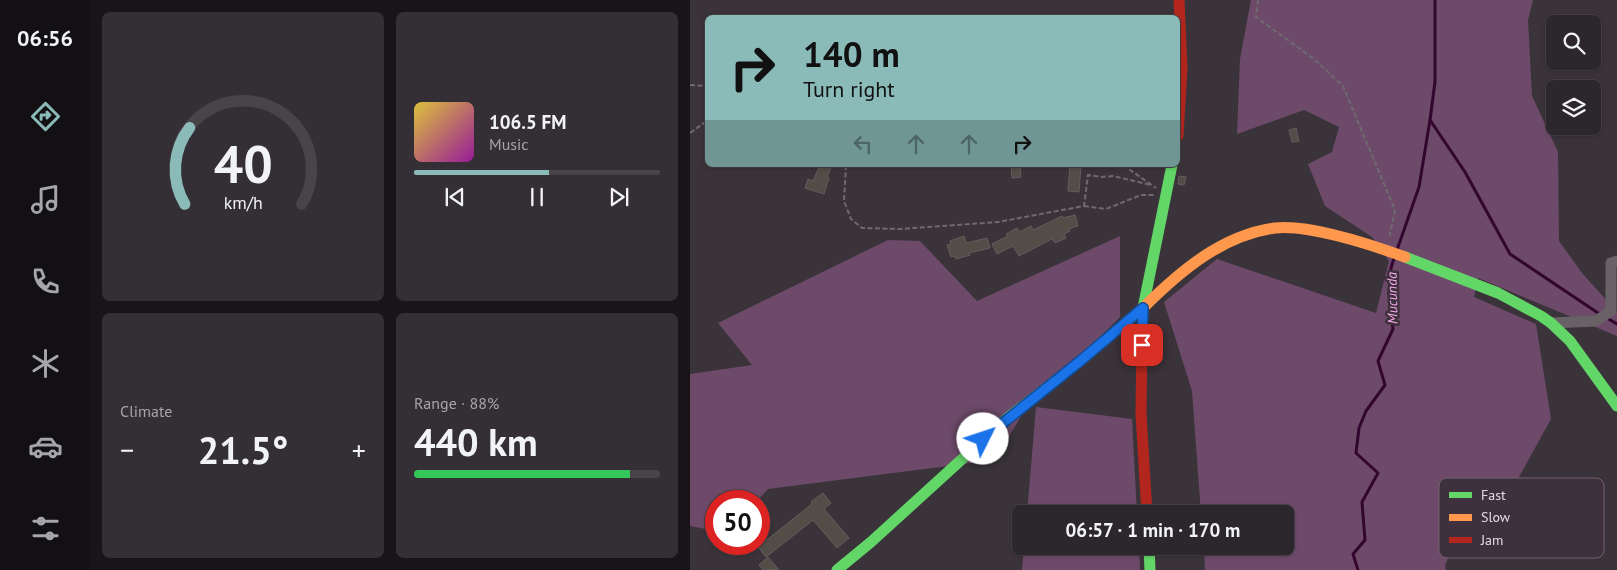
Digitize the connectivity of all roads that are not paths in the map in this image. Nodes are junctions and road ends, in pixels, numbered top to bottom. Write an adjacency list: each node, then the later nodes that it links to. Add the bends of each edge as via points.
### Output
1 (1179, 0): 2 (main road, via 1183,59)
2 (1180, 112)
3 (1172, 167): 5 (main road)
4 (1617, 261): 6 (street, via 1611,263 1611,311 1596,321)
5 (1143, 308): 6 (main road, via 1159,290 1195,261 1232,242 1272,228 1285,228 1324,233 1405,256 1507,297); 8 (main road, via 1141,414); 10 (main road, via 1005,420)
6 (1551, 323): 7 (main road, via 1578,352)
7 (1617, 406)
8 (1147, 505)
9 (1149, 555): 11 (main road)
10 (837, 570)
11 (1150, 570)

